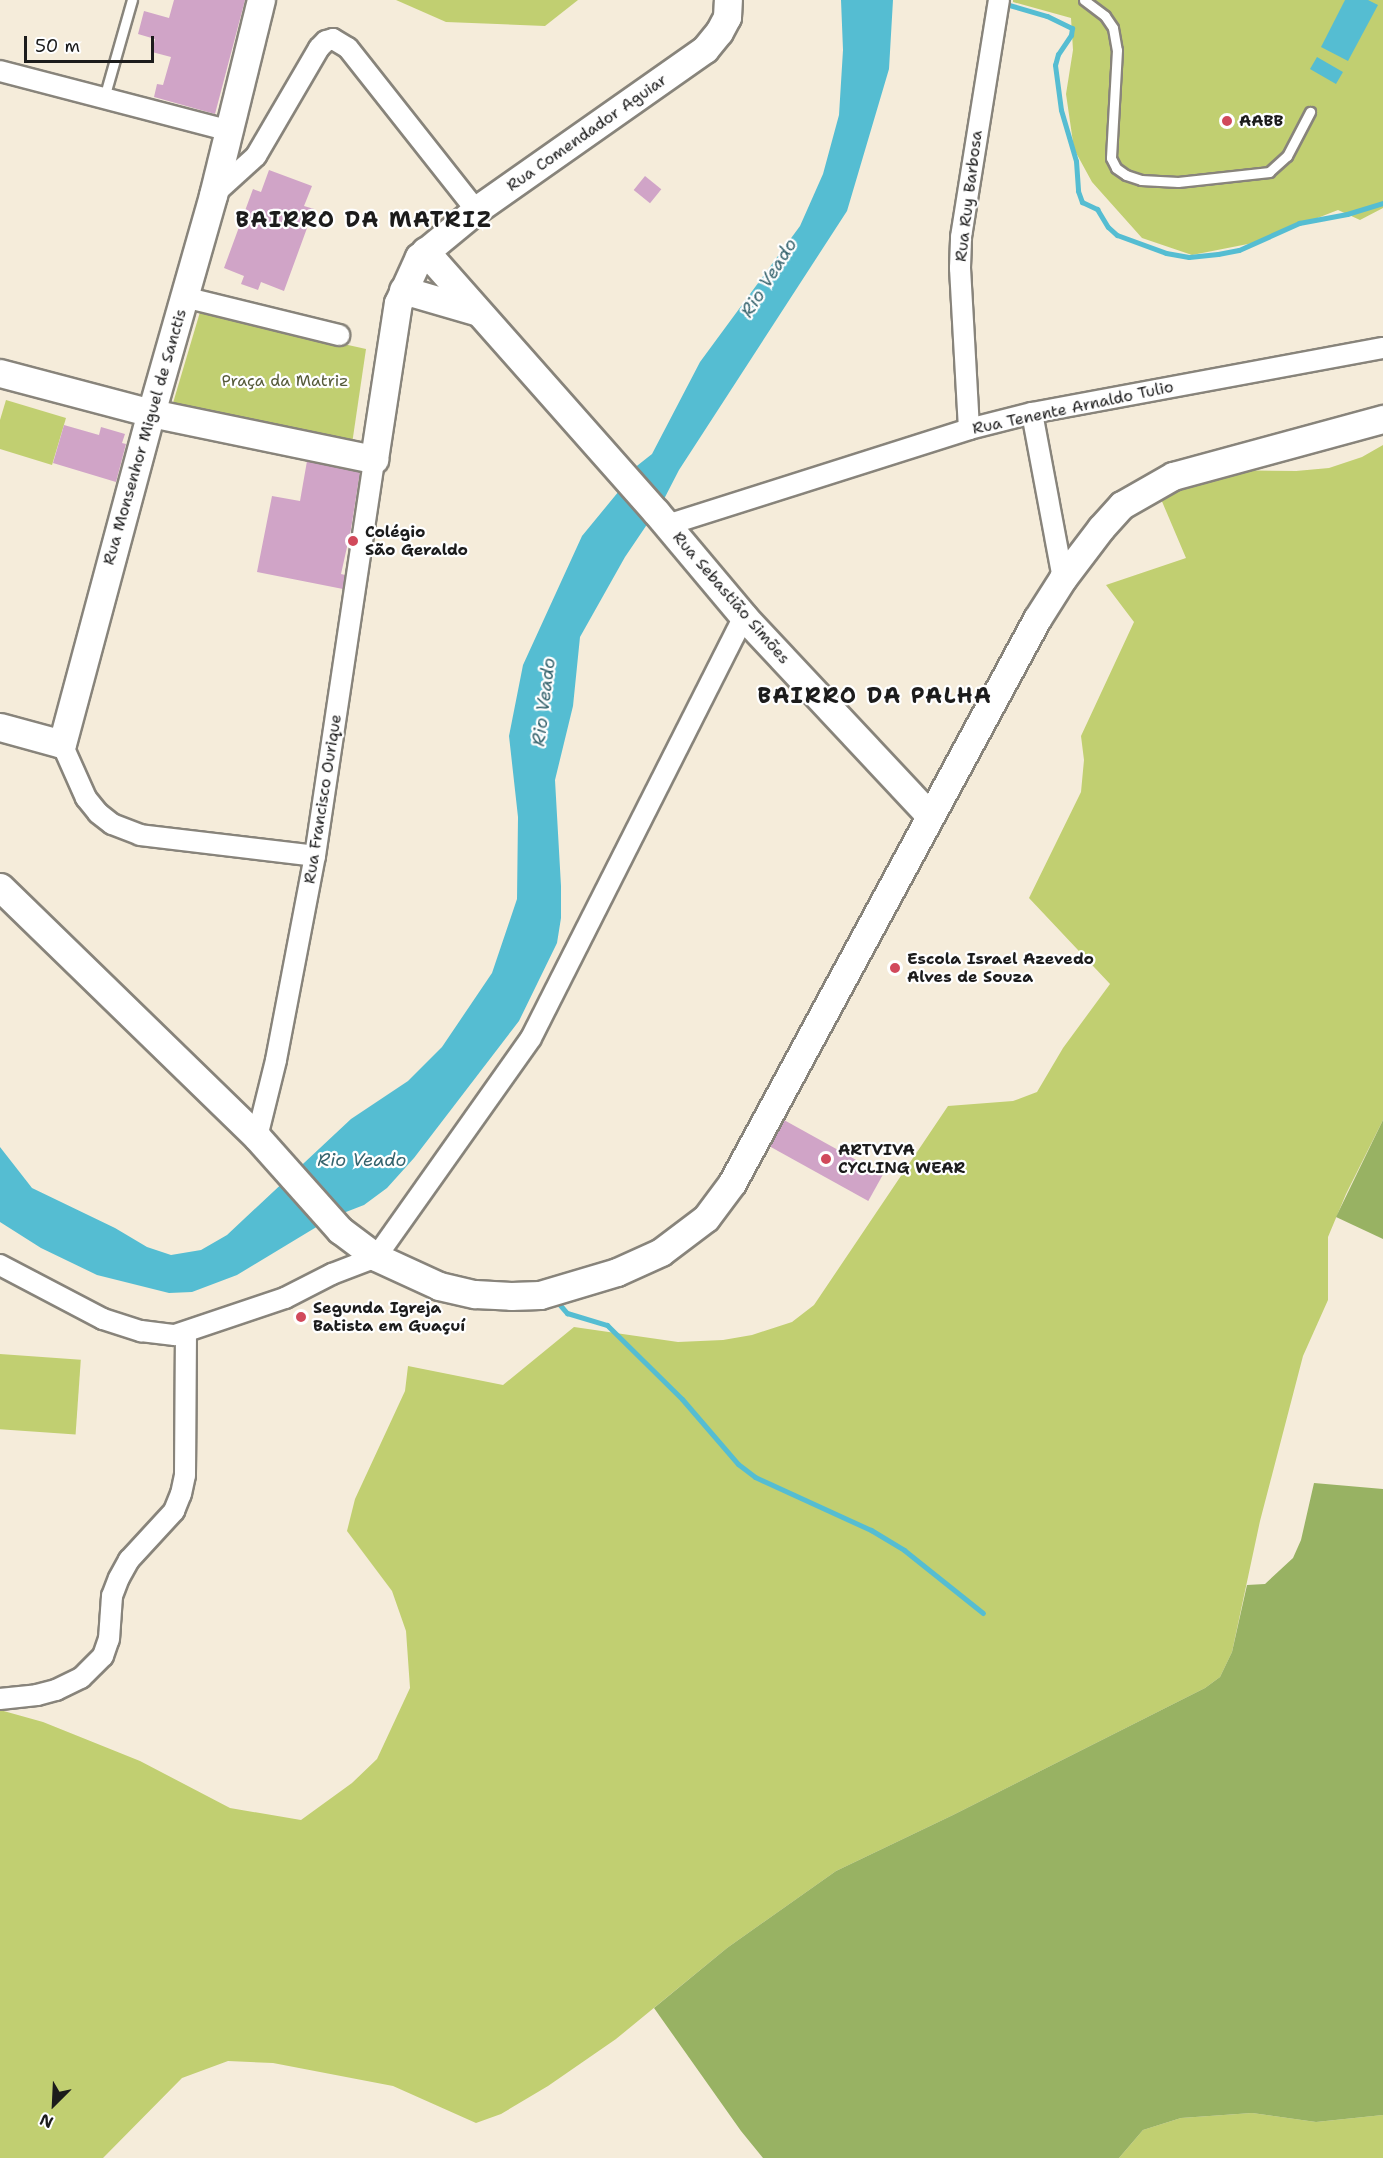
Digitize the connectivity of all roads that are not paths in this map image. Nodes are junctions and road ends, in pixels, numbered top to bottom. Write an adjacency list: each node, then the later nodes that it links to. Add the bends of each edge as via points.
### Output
1 (132, 0): 7 (lane)
2 (261, 0): 9 (street, Rua Monsenhor Miguel de Sanctis)
3 (728, 0): 11 (street, Rua Comendador Aguiar, via 723,25 705,49)
4 (1084, 0): 8 (lane, via 1106,16 1113,28 1117,50 1111,158 1126,175 1178,182 1269,172 1287,156)
5 (997, 8): 23 (street, Rua Ruy Barbosa, via 961,237)
6 (0, 71): 7 (street)
7 (104, 99): 9 (street)
8 (1310, 112)
9 (230, 131): 10 (street, Rua Monsenhor Miguel de Sanctis)
10 (213, 195): 11 (street, via 256,156 320,48 333,39 348,48); 14 (street, Rua Monsenhor Miguel de Sanctis)
11 (476, 210): 12 (street, Rua Comendador Aguiar)
12 (425, 251): 13 (street, Rua Comendador Aguiar); 15 (street, Rua Sebastião Simões)
13 (403, 290): 15 (street); 24 (street, via 395,315)
14 (184, 297): 16 (street); 22 (street, Rua Monsenhor Miguel de Sanctis)
15 (478, 312): 25 (street, Rua Sebastião Simões)
16 (339, 335)
17 (1383, 348): 20 (street, Rua Tenente Arnaldo Tulio)
18 (0, 373): 22 (street)
19 (0, 390): 22 (street)
20 (1032, 413): 23 (street, Rua Tenente Arnaldo Tulio); 26 (street)
21 (1383, 419): 26 (street, via 1173,476 1122,505)
22 (149, 421): 24 (street); 30 (street, Rua Monsenhor Miguel de Sanctis)
23 (969, 429): 25 (street, Rua Tenente Arnaldo Tulio)
24 (374, 459): 32 (street, Rua Francisco Ourique)
25 (662, 518): 27 (street, Rua Sebastião Simões)
26 (1063, 578): 31 (street)
27 (744, 617): 31 (street, Rua Sebastião Simões); 35 (street, via 531,1038)
28 (0, 710): 30 (street)
29 (0, 727): 30 (street)
30 (64, 737): 32 (street, via 86,798 112,824 140,835)
31 (929, 815): 35 (street, via 794,1073 732,1183 706,1218 661,1252 617,1272 540,1295 475,1294 439,1286)
32 (315, 856): 34 (street, Rua Francisco Ourique, via 276,1060)
33 (0, 887): 34 (street)
34 (257, 1137): 35 (street, via 340,1230)
35 (376, 1257): 37 (street, via 285,1298)
36 (0, 1265): 37 (street, via 103,1319 141,1331)
37 (186, 1333): 38 (street, via 185,1474 181,1494 174,1511 129,1560 118,1578 103,1656 81,1678 56,1690)
38 (0, 1699)

